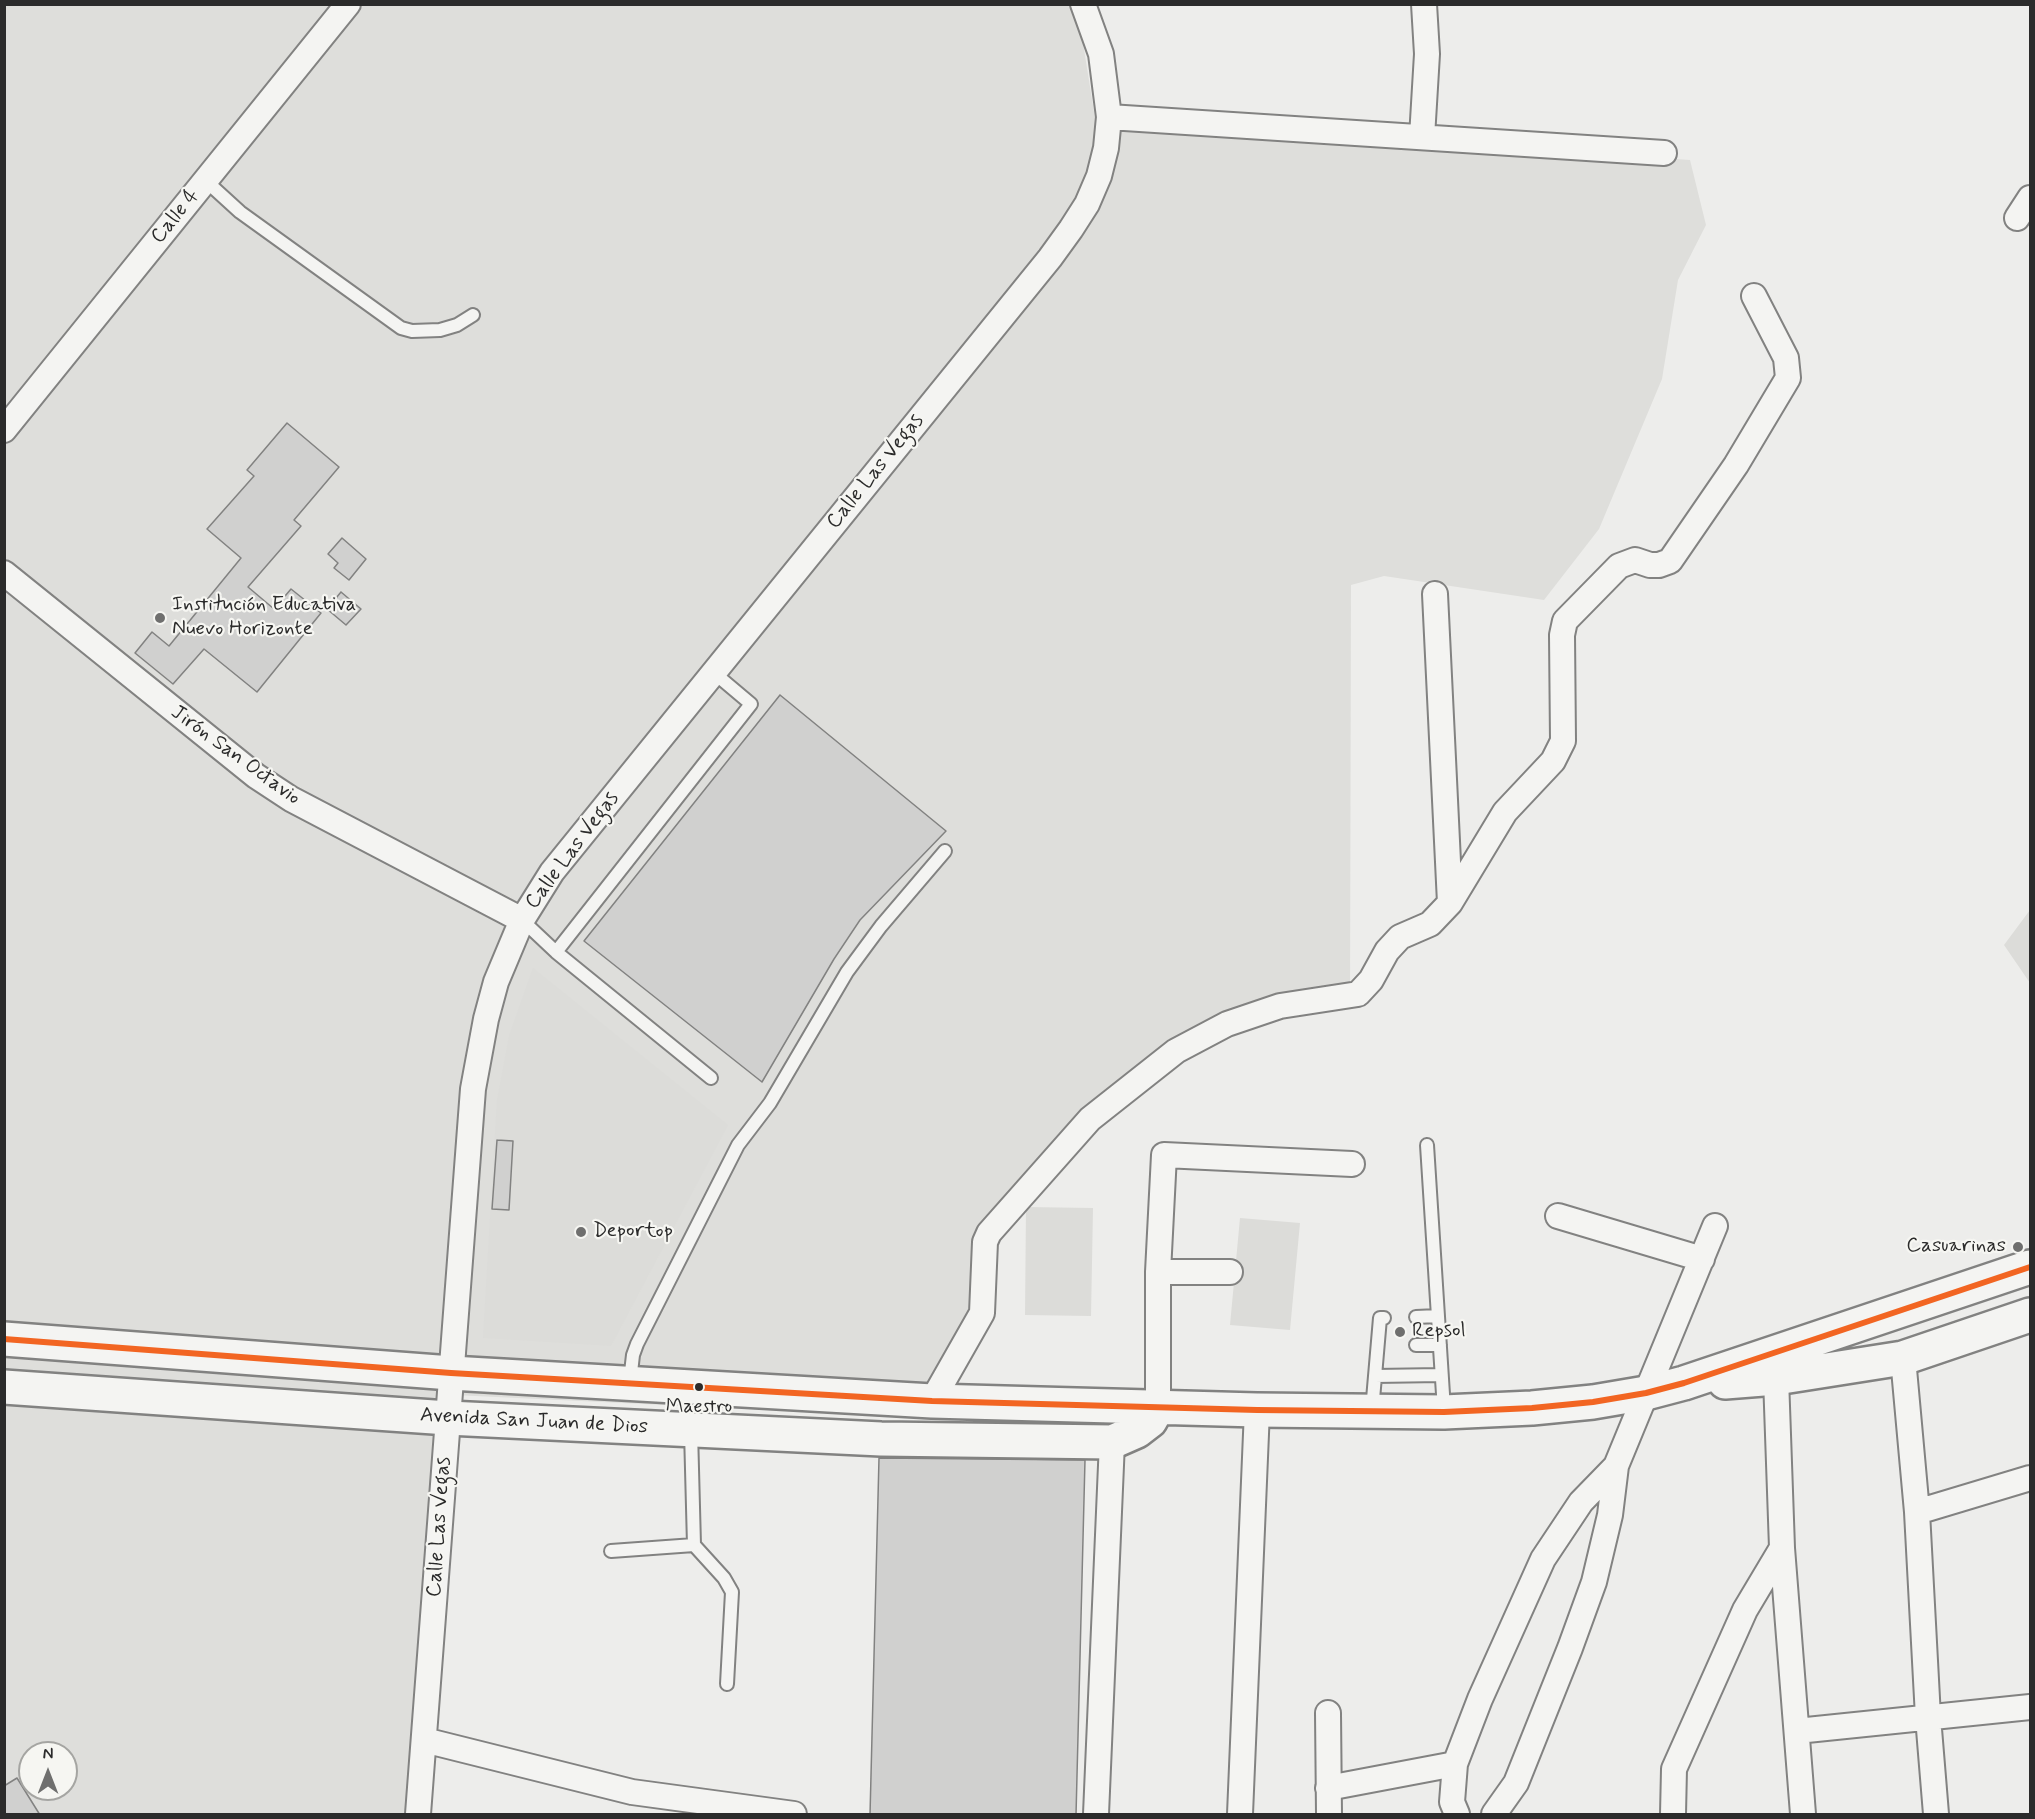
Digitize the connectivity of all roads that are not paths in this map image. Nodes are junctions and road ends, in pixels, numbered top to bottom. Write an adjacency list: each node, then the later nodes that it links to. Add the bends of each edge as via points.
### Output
1 (348, 4): 7 (street, Calle 4)
2 (1083, 4): 4 (street, Calle Las Vegas, via 1101,54)
3 (1424, 4): 5 (street, via 1427,54)
4 (1109, 117): 5 (street); 13 (street, Calle Las Vegas, via 1099,176 1071,229)
5 (1422, 137): 6 (street)
6 (1664, 153)
7 (206, 181): 9 (lane, via 240,212 401,328 440,330); 10 (street, Calle 4)
8 (1754, 296): 15 (street, via 1786,358 1788,378 1736,465 1670,561 1650,564 1635,560 1619,566 1565,621 1563,741 1552,761 1505,812)
9 (473, 315)
10 (4, 430)
11 (4, 573): 16 (street, Jirón San Octavio, via 256,776 291,799)
12 (1435, 594): 15 (street)
13 (713, 672): 16 (street, Calle Las Vegas, via 552,872); 17 (lane, via 751,704)
14 (945, 851): 39 (lane, via 846,972 770,1103 738,1144 633,1355)
15 (1450, 903): 43 (street, via 1430,924 1400,937 1358,994 1280,1006 1227,1024 1176,1051 1090,1119 989,1233 985,1242 982,1313)
16 (522, 920): 17 (lane); 35 (street, Calle Las Vegas, via 496,982 476,1067)
17 (556, 952): 18 (lane)
18 (711, 1078)
19 (1427, 1145): 28 (lane)
20 (1352, 1164): 25 (street, via 1164,1155)
21 (1558, 1216): 23 (street)
22 (1715, 1226): 23 (street)
23 (1702, 1259): 42 (street)
24 (2031, 1267): 40 (main road)
25 (1158, 1272): 26 (street); 44 (street)
26 (1230, 1272)
27 (2031, 1315): 34 (main road)
28 (1438, 1316): 29 (lane); 33 (lane)
29 (1416, 1317)
30 (1384, 1318): 37 (lane, via 1380,1318 1381,1346)
31 (4, 1339): 35 (main road)
32 (1416, 1345): 33 (lane)
33 (1440, 1345): 36 (lane)
34 (1904, 1358): 38 (main road); 53 (street)
35 (451, 1373): 39 (main road); 48 (street, Calle Las Vegas)
36 (1442, 1375): 37 (lane); 47 (lane)
37 (1375, 1376): 46 (lane)
38 (1776, 1378): 40 (main road); 55 (street)
39 (630, 1383): 43 (main road)
40 (1684, 1383): 42 (main road)
41 (4, 1387): 48 (main road, Avenida San Juan de Dios)
42 (1646, 1393): 47 (main road, via 1532,1408); 51 (street)
43 (932, 1401): 44 (main road)
44 (1158, 1407): 45 (main road); 50 (main road, Avenida San Juan de Dios, via 1150,1421 1137,1431)
45 (1257, 1410): 46 (main road); 68 (street)
46 (1372, 1412): 47 (main road)
47 (1444, 1412)
48 (448, 1418): 49 (main road, Avenida San Juan de Dios); 62 (street, Calle Las Vegas)
49 (691, 1430): 50 (main road, Avenida San Juan de Dios, via 881,1439); 54 (lane)
50 (1112, 1442): 67 (street)
51 (1616, 1466): 63 (street, via 1581,1502 1543,1559); 71 (street, via 1610,1515 1594,1582 1516,1783)
52 (2031, 1478): 53 (street)
53 (1917, 1512): 60 (street)
54 (694, 1545): 56 (lane); 57 (lane, via 732,1592)
55 (1782, 1548): 61 (street); 72 (street, via 1745,1610 1674,1769)
56 (611, 1551)
57 (727, 1684)
58 (2031, 1707): 60 (street)
59 (1328, 1713): 64 (street)
60 (1928, 1717): 61 (street); 74 (street)
61 (1797, 1731): 73 (street)
62 (424, 1740): 65 (street, Calle Las Vegas); 66 (street, via 640,1793)
63 (1455, 1764): 64 (street); 70 (street, via 1452,1802)
64 (1328, 1788): 69 (street)
65 (418, 1815)
66 (794, 1815)
67 (1096, 1815)
68 (1240, 1815)
69 (1329, 1815)
70 (1457, 1815)
71 (1494, 1815)
72 (1673, 1815)
73 (1803, 1815)
74 (1936, 1815)

